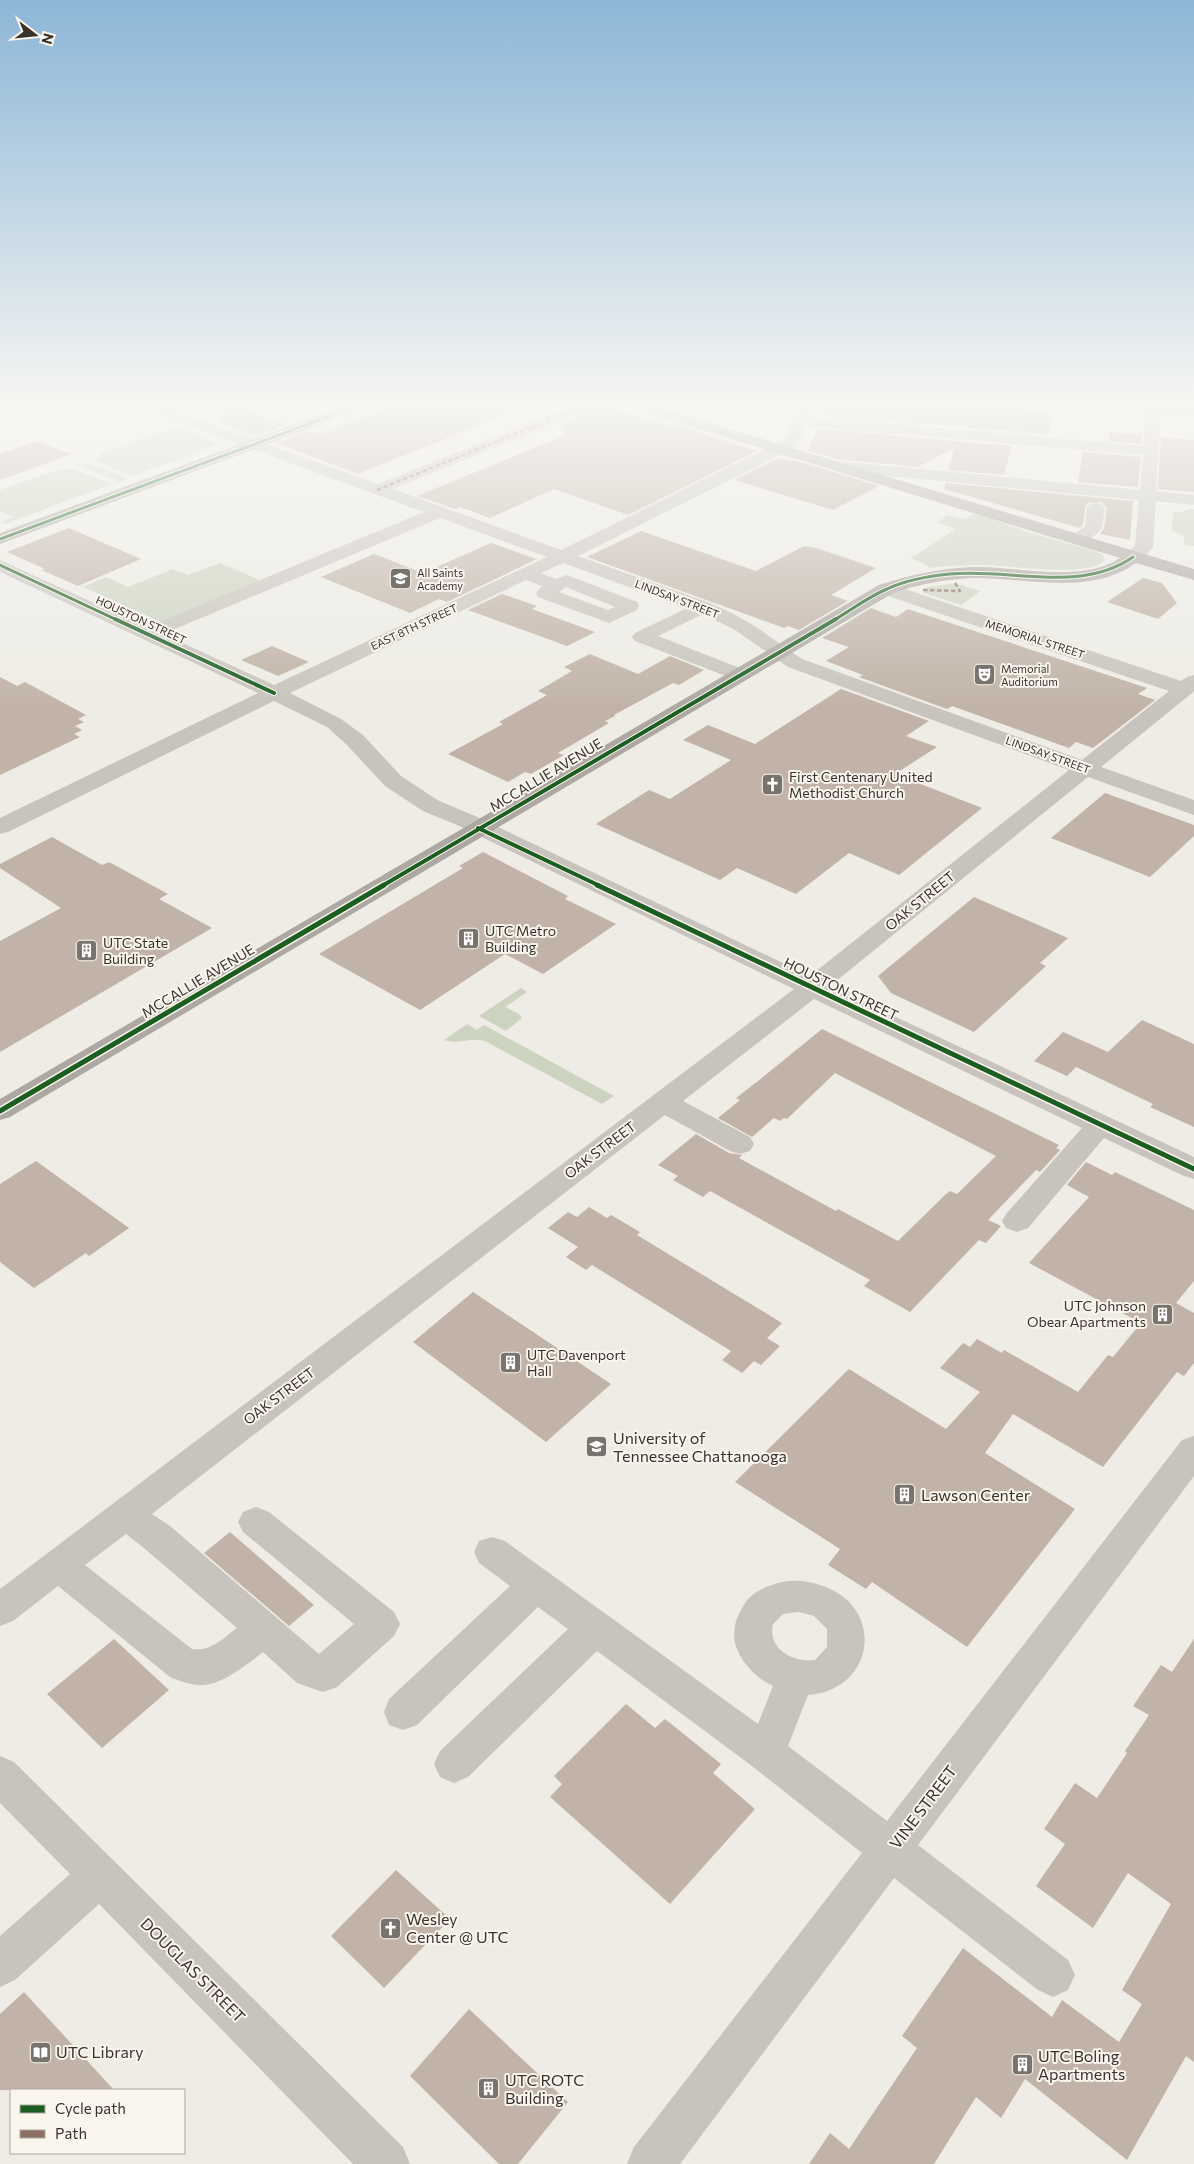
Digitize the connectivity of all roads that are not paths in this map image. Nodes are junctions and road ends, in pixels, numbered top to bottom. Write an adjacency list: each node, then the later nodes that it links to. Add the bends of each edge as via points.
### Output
1 (82, 508): 8 (main road)
2 (427, 508): 7 (street, LINDSAY STREET)
3 (660, 508): 11 (street, EAST 8TH STREET)
4 (982, 508): 9 (main road)
5 (1096, 508): 9 (street, via 1093,528)
6 (1147, 508): 10 (street, via 1144,547)
7 (438, 512): 11 (street, LINDSAY STREET); 20 (street)
8 (0, 539)
9 (1076, 539): 10 (main road)
10 (1133, 556): 14 (main road); 16 (main road, MCCALLIE AVENUE, via 1100,573 1044,577 946,574 914,579)
11 (561, 557): 13 (street, EAST 8TH STREET); 17 (street, LINDSAY STREET)
12 (0, 565): 20 (street, HOUSTON STREET)
13 (526, 574): 15 (street); 24 (street, EAST 8TH STREET)
14 (1194, 575)
15 (556, 585)
16 (886, 589): 21 (main road, MCCALLIE AVENUE); 23 (street, MEMORIAL STREET)
17 (676, 597): 18 (street, LINDSAY STREET); 19 (street)
18 (703, 607): 19 (street); 21 (street, LINDSAY STREET, via 757,636)
19 (652, 617): 22 (street, via 642,637)
20 (146, 634): 24 (street, HOUSTON STREET)
21 (776, 652): 22 (main road, MCCALLIE AVENUE); 25 (street, LINDSAY STREET, via 795,663)
22 (738, 674): 28 (main road, MCCALLIE AVENUE)
23 (1191, 684): 25 (street, OAK STREET)
24 (274, 693): 27 (street, EAST 8TH STREET); 28 (street, HOUSTON STREET, via 334,723 355,740 393,781 431,806)
25 (1085, 768): 26 (street, LINDSAY STREET); 29 (street, OAK STREET)
26 (1194, 808)
27 (0, 827)
28 (478, 828): 29 (street, HOUSTON STREET); 31 (main road, MCCALLIE AVENUE)
29 (812, 988): 30 (street, OAK STREET); 32 (street, HOUSTON STREET)
30 (663, 1102): 33 (street); 37 (street, OAK STREET)
31 (0, 1111)
32 (1100, 1125): 34 (street, HOUSTON STREET); 35 (street)
33 (740, 1144)
34 (1194, 1169)
35 (1017, 1221)
36 (1194, 1450): 50 (street, VINE STREET)
37 (125, 1514): 40 (street, OAK STREET); 44 (street, via 157,1537)
38 (256, 1522): 44 (street, via 381,1624 323,1675 311,1671)
39 (492, 1552): 41 (street)
40 (58, 1565): 42 (street, OAK STREET); 44 (street, via 183,1665 205,1668 229,1656)
41 (536, 1585): 43 (street); 46 (street)
42 (0, 1610)
43 (595, 1628): 47 (street); 48 (street)
44 (264, 1629)
45 (796, 1678): 47 (street)
46 (403, 1712)
47 (766, 1752): 50 (street)
48 (454, 1764)
49 (0, 1775): 51 (street, DOUGLAS STREET)
50 (891, 1849): 53 (street); 55 (street, VINE STREET)
51 (100, 1876): 52 (street); 54 (street, DOUGLAS STREET)
52 (0, 1965)
53 (1053, 1975)
54 (386, 2164)
55 (651, 2164)

